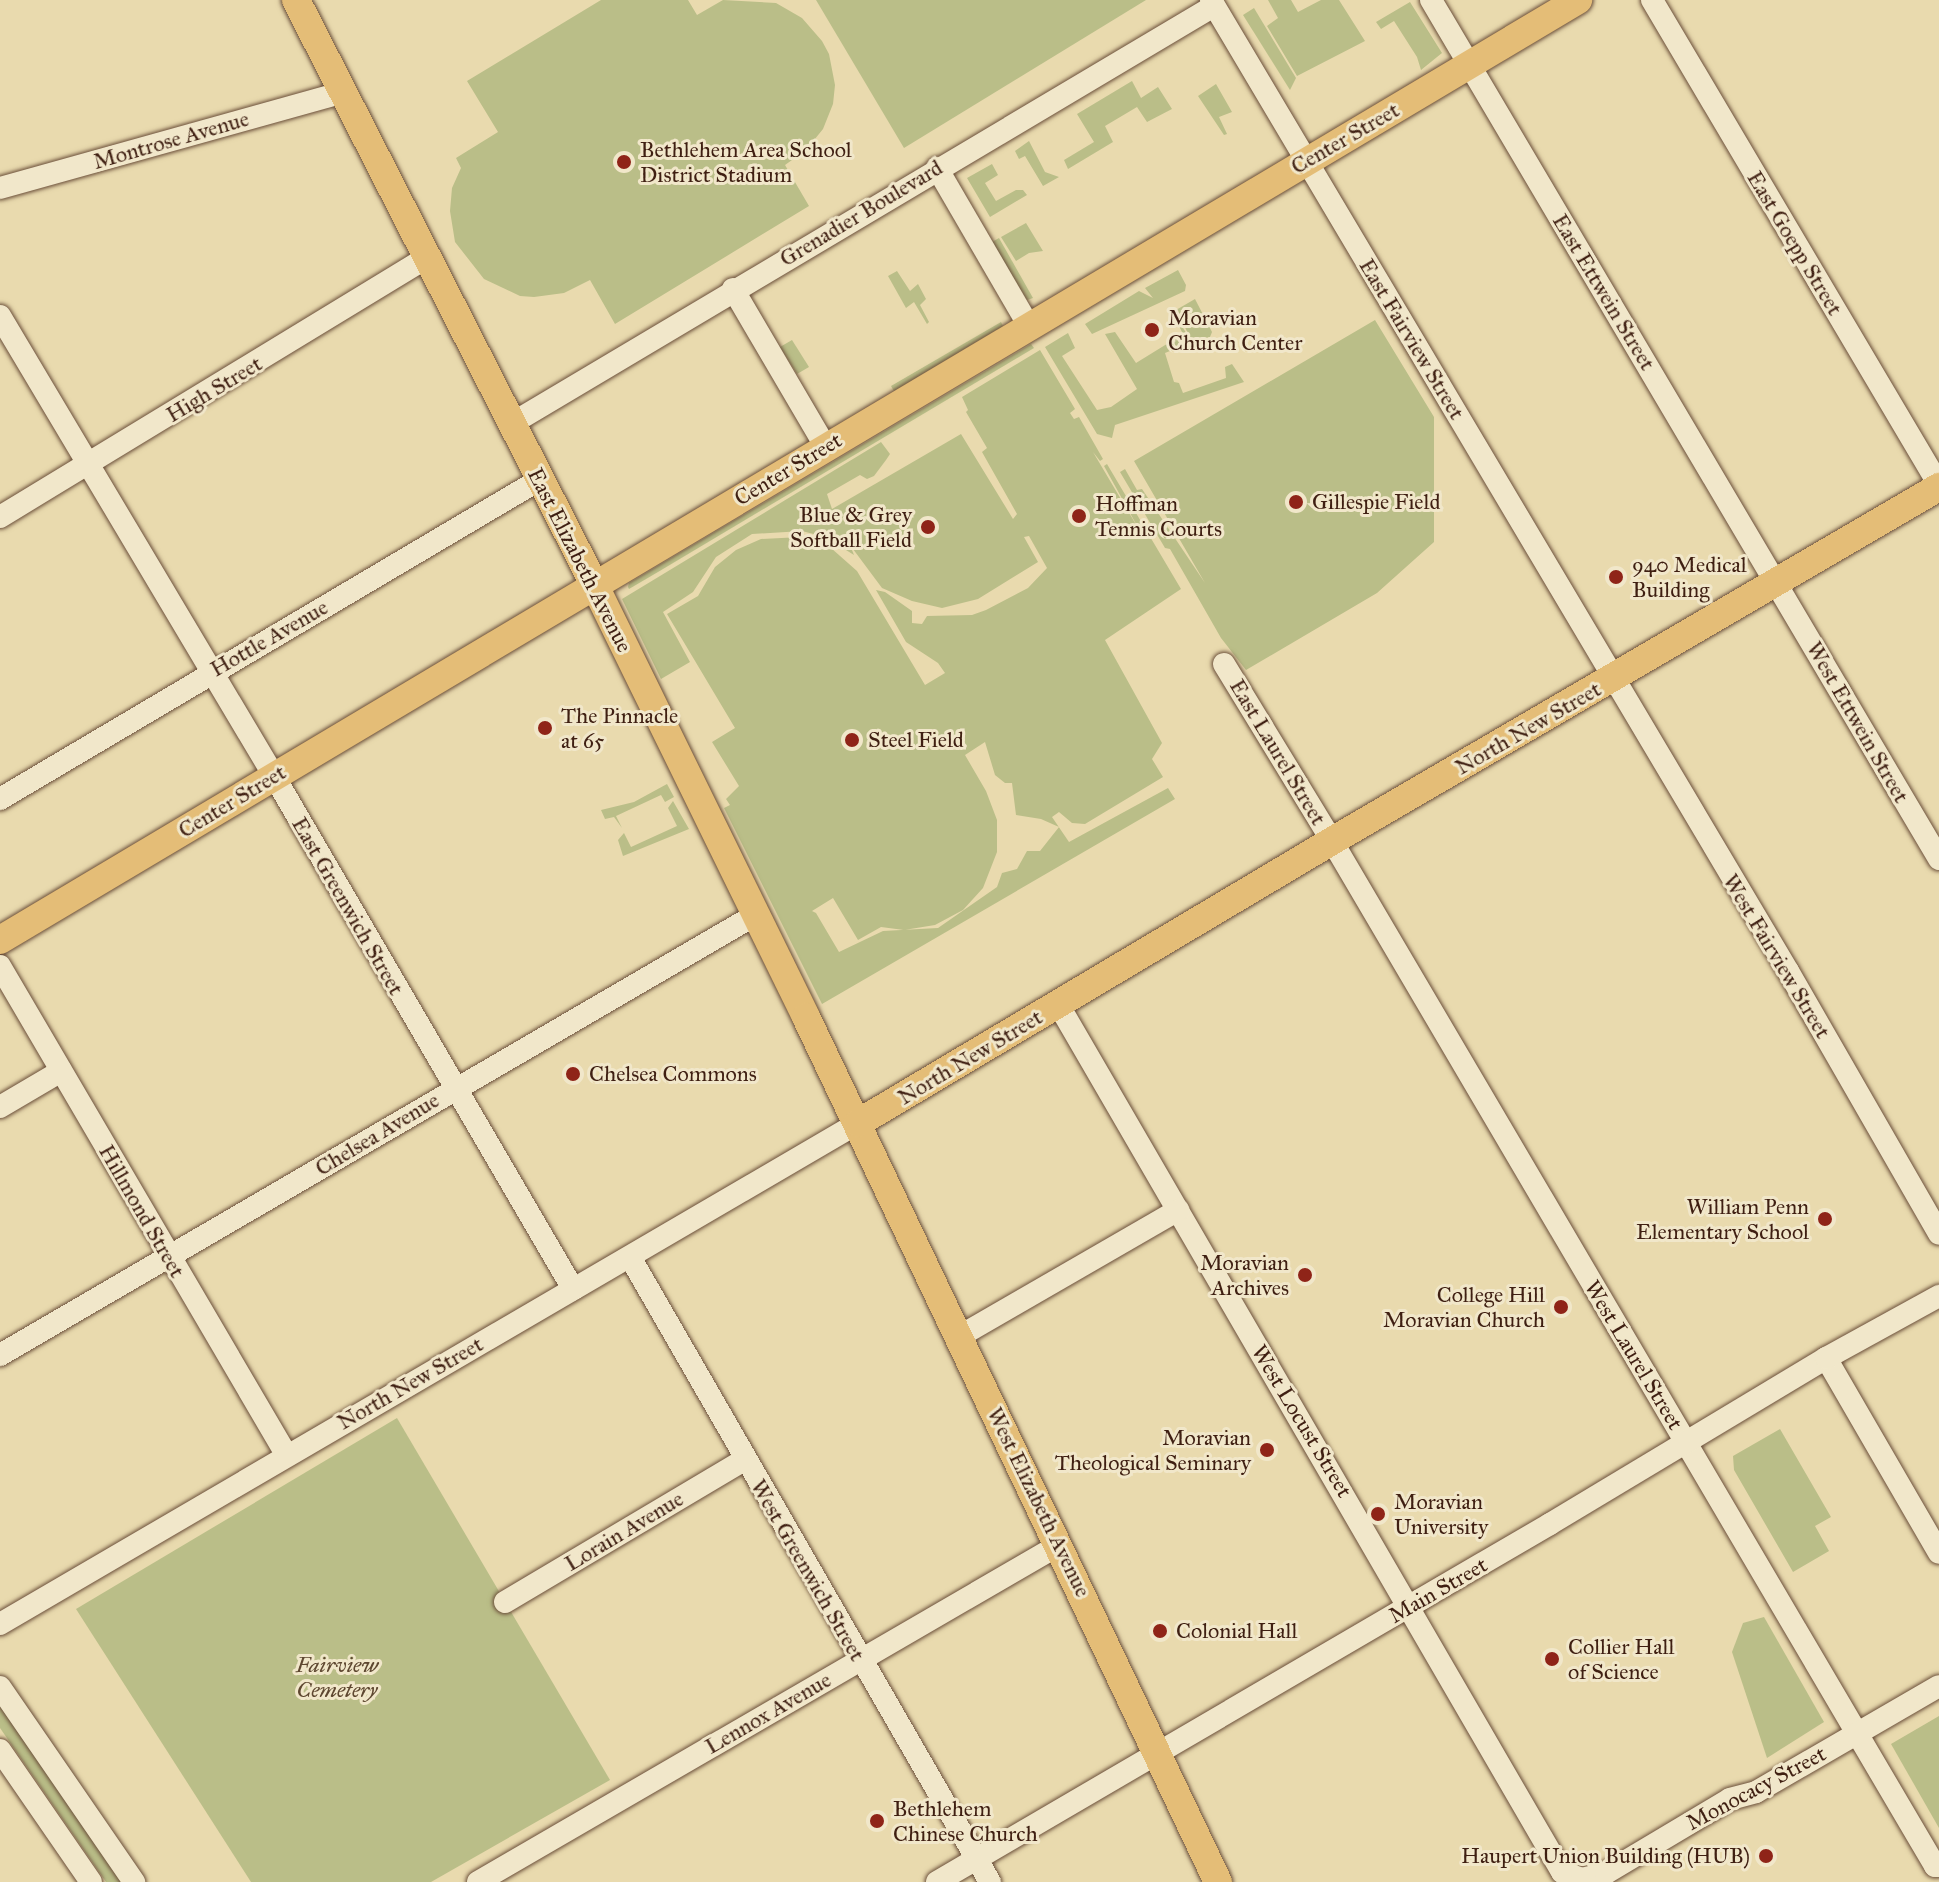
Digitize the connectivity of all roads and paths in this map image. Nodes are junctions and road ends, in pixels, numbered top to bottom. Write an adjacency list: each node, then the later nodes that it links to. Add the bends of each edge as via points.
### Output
1 (296, 0): 7 (main road, East Elizabeth Avenue)
2 (1431, 0): 6 (street, East Ettwein Street)
3 (1578, 0): 6 (main road, Center Street)
4 (1652, 0): 19 (street, East Goepp Street)
5 (1212, 3): 8 (street, East Fairview Street); 9 (street, Grenadier Boulevard)
6 (1470, 65): 8 (main road, Center Street); 22 (street, East Ettwein Street)
7 (343, 92): 10 (street, Montrose Avenue); 11 (main road, East Elizabeth Avenue)
8 (1307, 160): 14 (main road, Center Street); 25 (street, East Fairview Street)
9 (937, 168): 12 (street, Grenadier Boulevard); 14 (street)
10 (0, 188)
11 (426, 258): 15 (main road, East Elizabeth Avenue); 17 (street, High Street)
12 (733, 289): 15 (street, Grenadier Boulevard); 16 (street)
13 (0, 316): 17 (street, East Greenwich Street)
14 (1029, 326): 16 (main road, Center Street)
15 (511, 424): 18 (main road, East Elizabeth Avenue)
16 (825, 446): 21 (main road, Center Street)
17 (88, 465): 20 (street, High Street); 24 (street, East Greenwich Street)
18 (539, 480): 21 (main road, East Elizabeth Avenue); 24 (street, Hottle Avenue)
19 (1939, 486): 22 (main road, North New Street)
20 (0, 517)
21 (594, 584): 26 (main road, Center Street); 30 (main road, East Elizabeth Avenue)
22 (1778, 584): 25 (main road, North New Street); 29 (street, West Ettwein Street)
23 (1224, 664): 28 (street, East Laurel Street)
24 (212, 672): 26 (street, East Greenwich Street); 27 (street, Hottle Avenue)
25 (1614, 678): 28 (main road, North New Street); 39 (street, West Fairview Street)
26 (274, 776): 31 (main road, Center Street); 35 (street, East Greenwich Street)
27 (0, 799)
28 (1332, 841): 33 (main road, North New Street); 47 (street, West Laurel Street)
29 (1939, 859)
30 (755, 915): 35 (street, Chelsea Avenue); 37 (main road, East Elizabeth Avenue)
31 (0, 940)
32 (0, 966): 34 (street, Hillmond Street)
33 (1058, 1004): 37 (main road, North New Street); 38 (street, West Locust Street)
34 (61, 1071): 36 (street); 41 (street, Hillmond Street)
35 (454, 1088): 41 (street, Chelsea Avenue); 42 (street, East Greenwich Street)
36 (0, 1107)
37 (858, 1123): 40 (street, North New Street); 44 (main road, West Elizabeth Avenue)
38 (1178, 1210): 44 (street); 53 (street, West Locust Street)
39 (1939, 1234)
40 (630, 1257): 42 (street, North New Street); 49 (street, West Greenwich Street)
41 (168, 1258): 45 (street, Chelsea Avenue); 48 (street, Hillmond Street)
42 (573, 1289): 48 (street, North New Street)
43 (1939, 1296): 46 (street, Main Street)
44 (960, 1336): 50 (main road, West Elizabeth Avenue)
45 (0, 1355)
46 (1826, 1358): 47 (street, Main Street); 51 (street)
47 (1686, 1442): 53 (street, Main Street); 58 (street, West Laurel Street)
48 (286, 1454): 54 (street, North New Street)
49 (744, 1460): 52 (street, Lorain Avenue); 55 (street, West Greenwich Street)
50 (1059, 1545): 55 (street, Lennox Avenue); 60 (main road, West Elizabeth Avenue)
51 (1939, 1553)
52 (505, 1602)
53 (1411, 1606): 60 (street, Main Street); 63 (street, West Locust Street, via 1554,1863)
54 (0, 1624)
55 (860, 1660): 61 (street, West Greenwich Street); 66 (street, Lennox Avenue)
56 (1939, 1686): 58 (street, Monocacy Street)
57 (0, 1687): 65 (street)
58 (1858, 1733): 62 (street, West Laurel Street); 63 (street, Monocacy Street, via 1756,1792 1730,1799 1606,1873 1593,1879)
59 (0, 1750): 64 (street)
60 (1159, 1753): 61 (street, Main Street); 69 (main road, West Elizabeth Avenue)
61 (976, 1859): 67 (street, Main Street); 68 (street, West Greenwich Street)
62 (1939, 1866)
63 (1571, 1876)
64 (91, 1882)
65 (134, 1882)
66 (478, 1882)
67 (937, 1882)
68 (990, 1882)
69 (1218, 1882)

